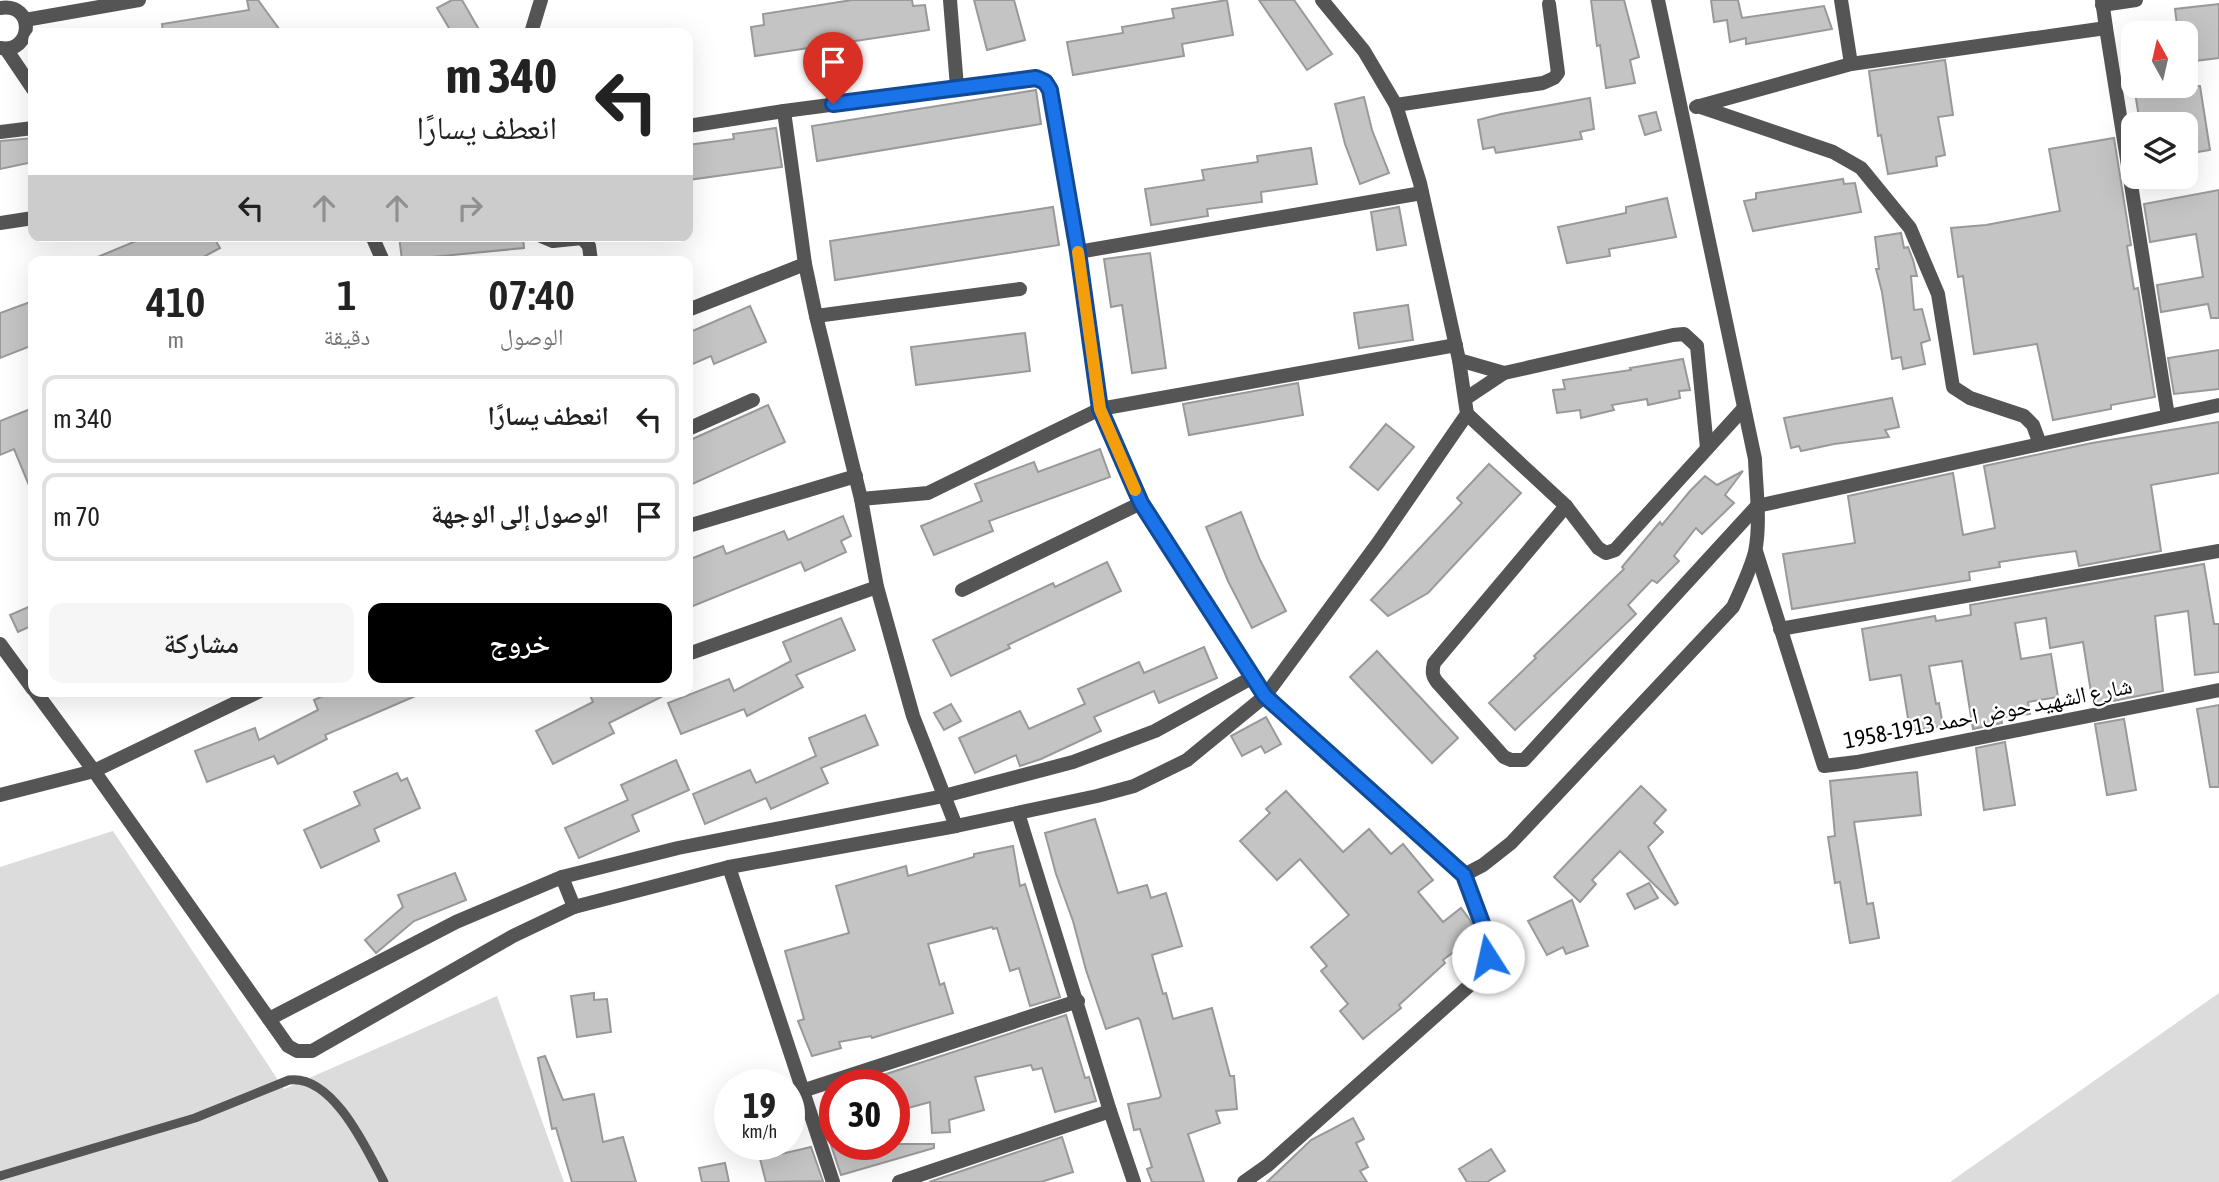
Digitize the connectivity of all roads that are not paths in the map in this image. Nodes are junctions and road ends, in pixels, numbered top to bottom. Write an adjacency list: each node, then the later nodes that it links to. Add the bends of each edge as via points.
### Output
1 (139, 0): 11 (street)
2 (541, 0): 12 (street)
3 (950, 0): 17 (street)
4 (1322, 0): 18 (street, via 1364,51)
5 (1658, 0): 21 (street)
6 (1842, 0): 15 (street)
7 (2136, 0): 8 (street)
8 (2102, 3): 13 (street)
9 (1549, 4): 18 (street, via 1558,72 1554,78)
10 (0, 8): 11 (street)
11 (24, 11): 14 (street, via 27,30 23,39 16,46)
12 (533, 28)
13 (2106, 28): 15 (street); 40 (street)
14 (3, 48): 16 (street)
15 (1851, 64): 19 (street)
16 (28, 82)
17 (957, 87): 20 (street); 28 (street, via 1036,78 1045,82)
18 (1396, 105): 25 (street)
19 (1698, 106): 21 (street); 42 (street, via 1833,152 1861,168 1910,228 1920,250 1938,294 1953,387 1970,398 2024,416 2034,425)
20 (784, 111): 22 (street); 29 (street)
21 (1681, 111): 38 (street)
22 (693, 125)
23 (28, 129): 24 (street)
24 (0, 132)
25 (1422, 193): 28 (street); 33 (street)
26 (28, 219): 27 (street)
27 (0, 223)
28 (1078, 252): 39 (street)
29 (806, 264): 31 (street); 32 (street)
30 (1020, 289): 32 (street)
31 (693, 308)
32 (816, 316): 44 (street)
33 (1458, 352): 34 (street); 37 (street); 39 (street)
34 (1504, 373): 37 (street); 43 (street, via 1684,334 1697,346)
35 (753, 400): 41 (street)
36 (2219, 405): 40 (street)
37 (1466, 406): 47 (street); 60 (street, via 1378,542)
38 (1744, 408): 43 (street); 48 (street, via 1755,459)
39 (1100, 409): 45 (street, via 928,493); 46 (street)
40 (2168, 416): 42 (street)
41 (693, 427)
42 (2040, 444): 48 (street)
43 (1707, 448): 47 (street, via 1609,553 1598,548)
44 (856, 476): 45 (street); 49 (street)
45 (861, 499): 52 (street)
46 (1141, 503): 53 (street); 57 (street)
47 (1566, 506): 48 (street, via 1434,663 1432,673 1437,682 1511,760 1524,760)
48 (1758, 506): 50 (street)
49 (693, 525)
50 (1755, 549): 54 (street, شارع الشهيد حوض احمد 1913-1958); 69 (street, via 1733,607 1511,843)
51 (2219, 551): 54 (street)
52 (877, 587): 56 (street); 65 (street, via 913,716)
53 (962, 590)
54 (1780, 629): 59 (street, شارع الشهيد حوض احمد 1913-1958, via 1824,766)
55 (0, 645): 58 (street)
56 (693, 652)
57 (1253, 677): 60 (street); 65 (street, via 1143,735 1073,762)
58 (28, 682)
59 (2219, 690)
60 (1265, 696): 66 (street, via 1186,760 1159,775 1134,786); 69 (street)
61 (39, 697): 63 (street)
62 (248, 697): 63 (street)
63 (94, 771): 64 (street); 73 (street)
64 (0, 795)
65 (944, 796): 67 (street); 70 (street, via 678,848)
66 (1018, 813): 67 (street); 72 (street)
67 (956, 826): 68 (street)
68 (729, 867): 71 (street); 74 (street)
69 (1464, 875): 83 (street, via 1486,934 1488,957 1479,977)
70 (562, 877): 71 (street); 73 (street, via 456,922)
71 (573, 907): 73 (street, via 513,936 312,1051 288,1046)
72 (1078, 1000): 75 (street); 77 (street)
73 (269, 1019)
74 (795, 1069)
75 (805, 1090)
76 (805, 1100): 80 (street)
77 (1110, 1111): 81 (street); 82 (street)
78 (0, 1176): 79 (lane, via 195,1118 299,1078 341,1108)
79 (384, 1182)
80 (833, 1182)
81 (899, 1182)
82 (1135, 1182)
83 (1244, 1182)

